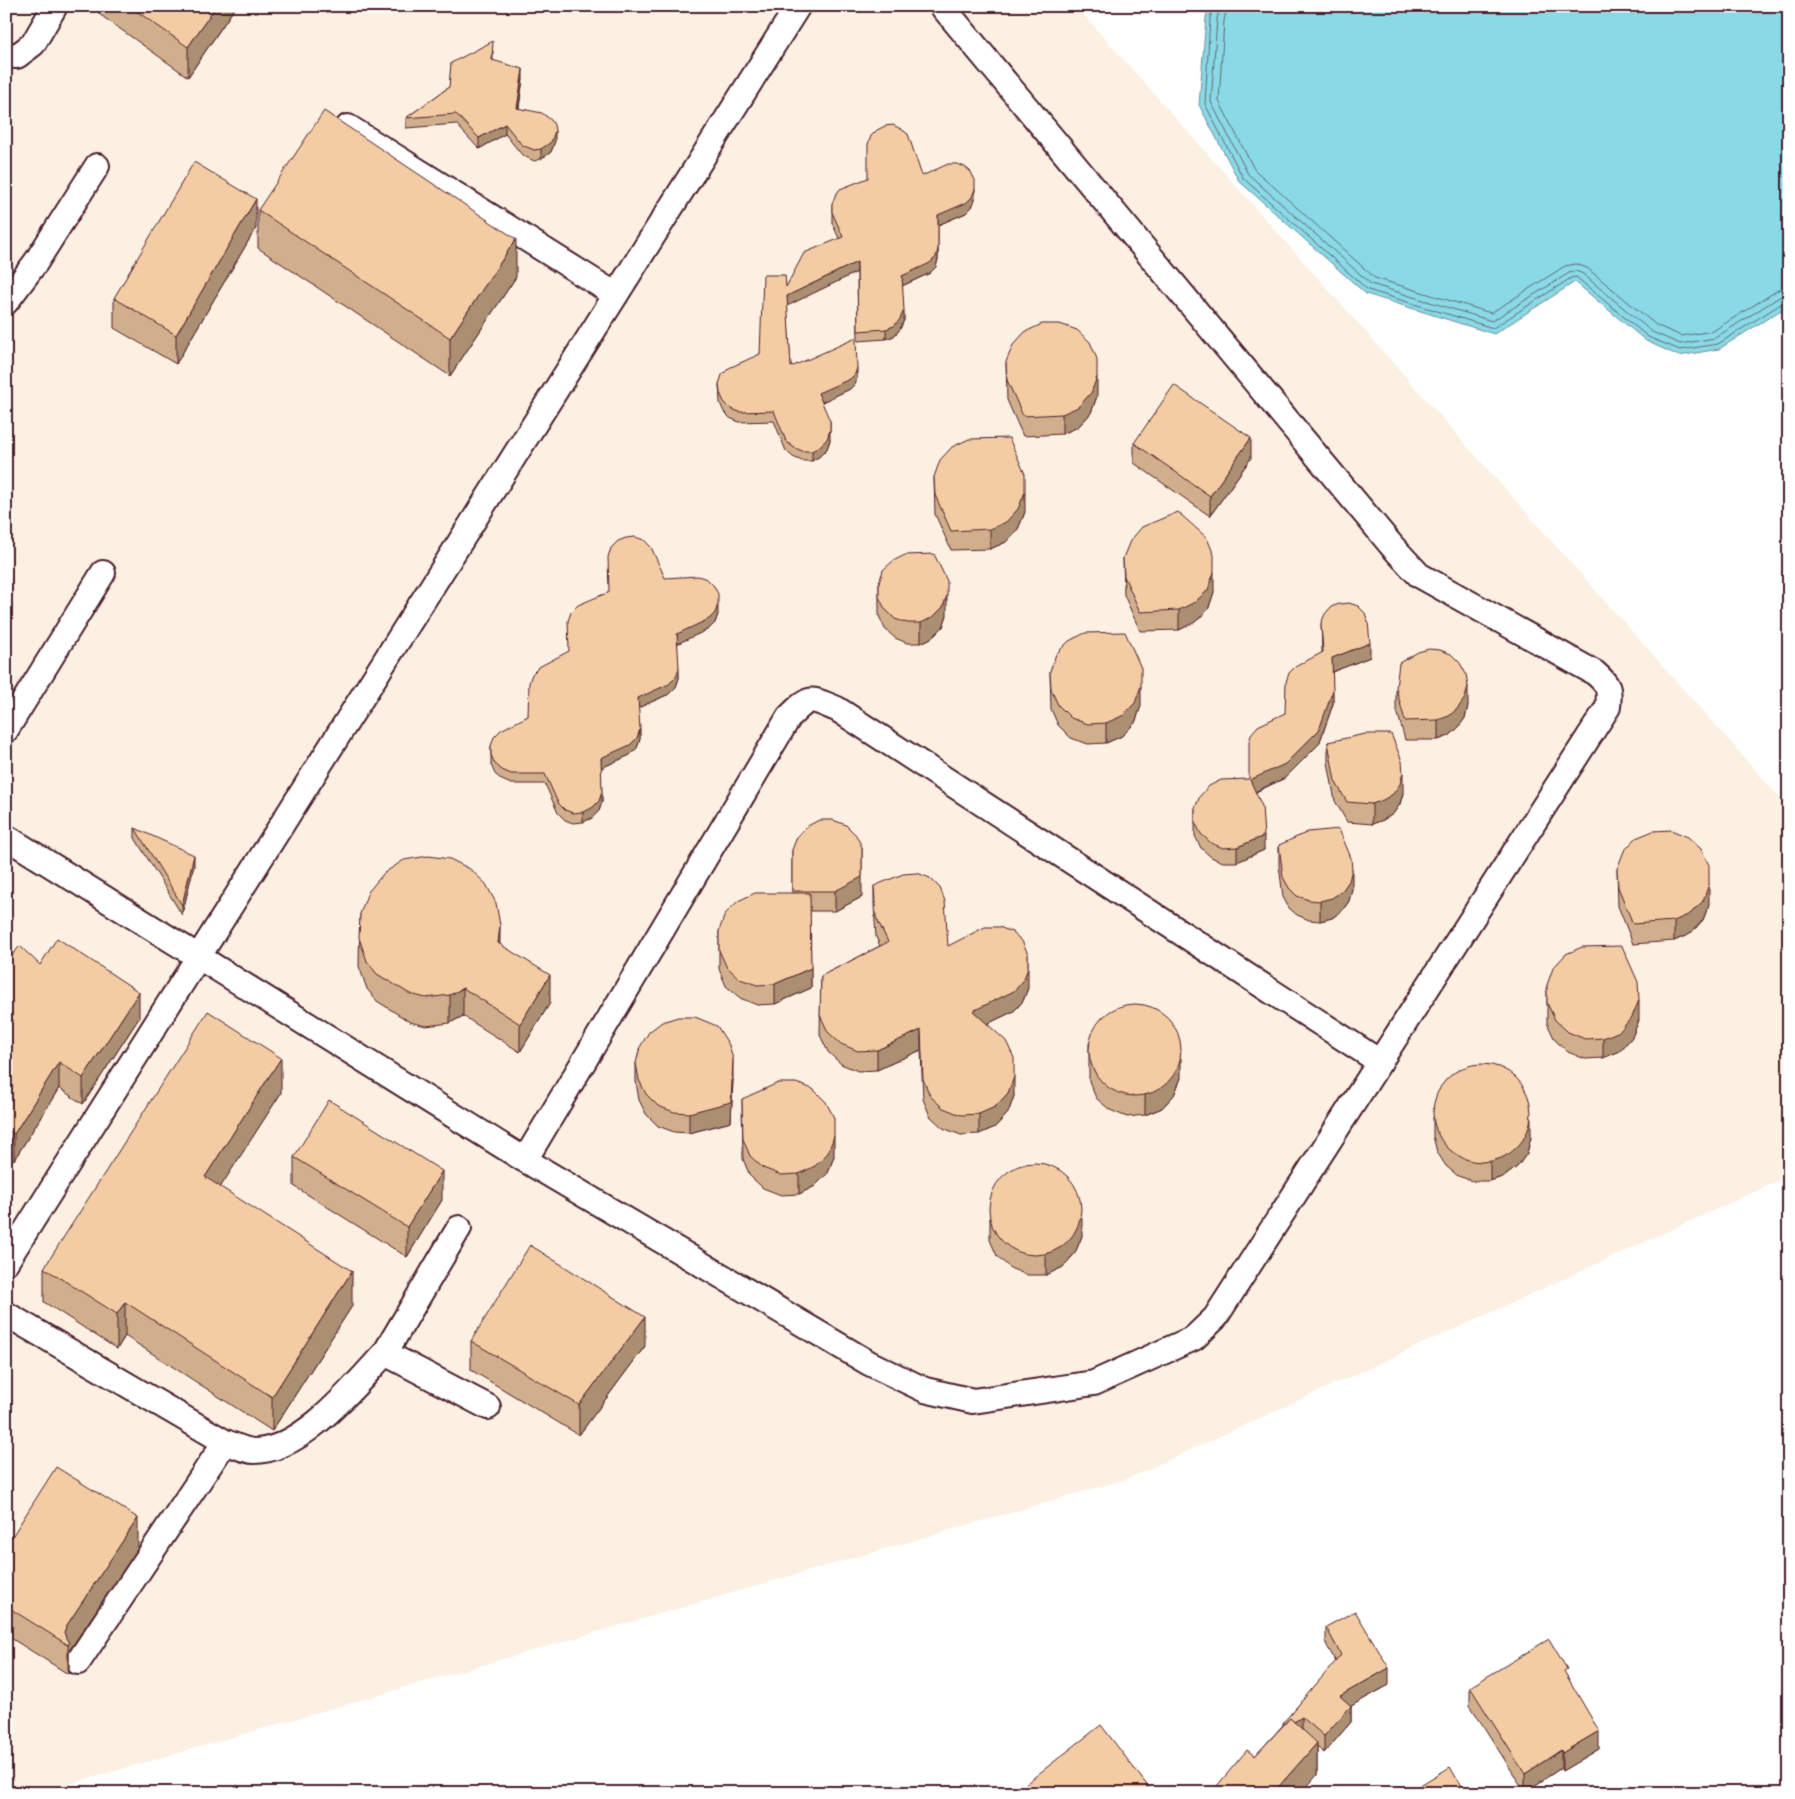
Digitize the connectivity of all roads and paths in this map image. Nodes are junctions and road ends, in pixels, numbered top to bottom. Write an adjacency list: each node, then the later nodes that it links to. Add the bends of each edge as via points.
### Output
1 (55, 6): 4 (lane, via 33,44 17,56)
2 (798, 6): 7 (lane)
3 (942, 6): 13 (lane, via 1419,575 1595,673 1605,681 1610,691 1608,707)
4 (6, 55)
5 (348, 127): 7 (lane)
6 (97, 166): 8 (lane, via 36,262)
7 (616, 295): 12 (lane)
8 (6, 302)
9 (102, 573): 10 (lane)
10 (6, 730)
11 (6, 837): 12 (lane)
12 (200, 958): 14 (lane); 16 (lane)
13 (1380, 1062): 14 (lane, via 1215,1318 1194,1338 1094,1383 972,1401 925,1390 869,1363); 14 (lane, via 837,709 814,700 805,702 790,717)
14 (524, 1160)
15 (459, 1228): 18 (lane)
16 (6, 1262)
17 (6, 1314): 20 (lane)
18 (385, 1353): 19 (lane); 20 (lane, via 306,1432 274,1447 254,1451)
19 (488, 1407)
20 (225, 1442): 21 (lane)
21 (78, 1662)

